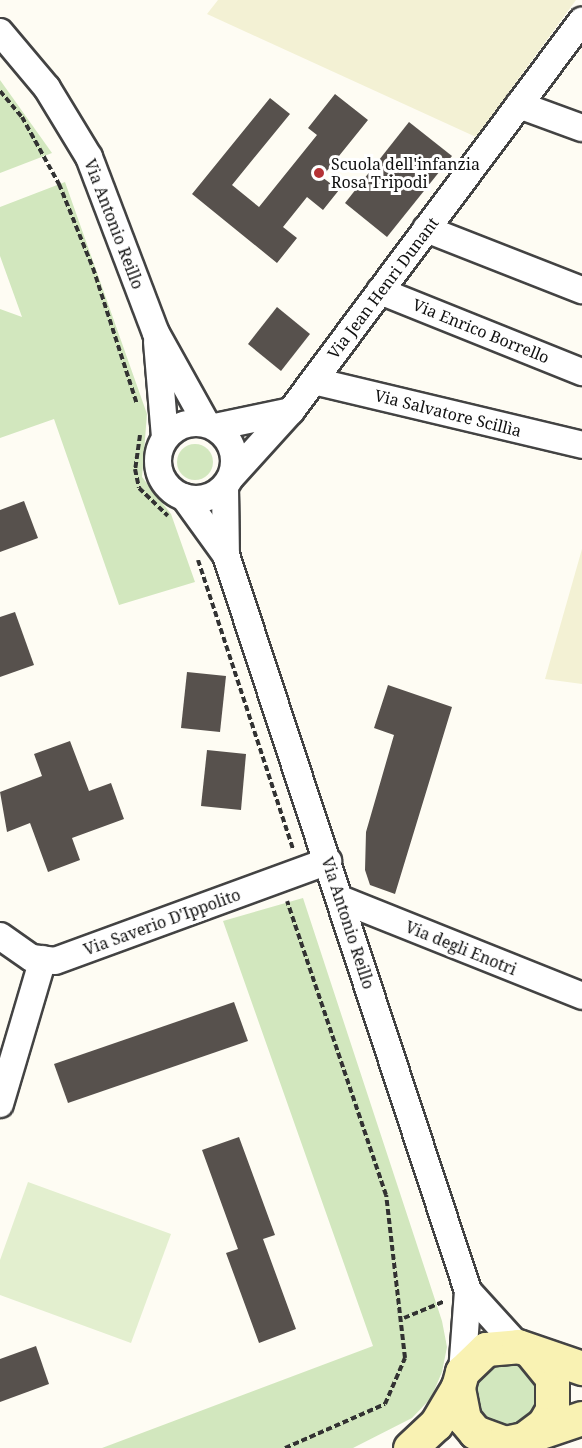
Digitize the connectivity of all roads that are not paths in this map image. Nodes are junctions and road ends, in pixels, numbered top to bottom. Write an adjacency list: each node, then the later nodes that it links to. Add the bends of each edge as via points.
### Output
1 (582, 21): 3 (street, Via Jean Henri Dunant)
2 (0, 32): 8 (street, Via Antonio Reillo, via 47,88 89,157)
3 (519, 105): 4 (street); 5 (street, Via Jean Henri Dunant)
4 (582, 128)
5 (426, 229): 6 (street); 7 (street, Via Jean Henri Dunant)
6 (582, 290)
7 (380, 291): 9 (street, Via Enrico Borrello); 10 (street, Via Jean Henri Dunant)
8 (156, 333): 12 (street, Via Antonio Reillo); 13 (street, Via Antonio Reillo)
9 (582, 372)
10 (314, 381): 11 (street, Via Jean Henri Dunant); 14 (street, Via Salvatore Scillìa)
11 (291, 411): 12 (street); 15 (street, Via Jean Henri Dunant)
12 (210, 425): 13 (street, via 183,424); 15 (street, via 233,448)
13 (165, 438): 16 (street, via 159,472)
14 (582, 445)
15 (228, 481): 16 (street, via 206,498); 17 (street, Via Antonio Reillo)
16 (178, 508): 17 (street, Via Antonio Reillo)
17 (226, 555): 18 (street, Via Antonio Reillo)
18 (328, 861): 19 (street, Via Antonio Reillo); 21 (street, Via Saverio D'Ippolito, via 55,962)
19 (340, 899): 22 (street, Via degli Enotri); 24 (street, Via Antonio Reillo)
20 (0, 936): 21 (street)
21 (43, 960): 23 (street)
22 (582, 996)
23 (0, 1104)
24 (468, 1291): 25 (street, Via Antonio Reillo); 27 (street, Via Antonio Reillo)
25 (525, 1350): 26 (main road); 27 (main road, via 486,1349); 29 (main road, via 544,1364 555,1394 552,1410)
26 (582, 1368)
27 (460, 1380): 29 (main road, via 464,1419 475,1432); 30 (main road, Via Antonio Reillo, via 436,1424)
28 (582, 1418): 29 (main road)
29 (509, 1442)
30 (410, 1448)

